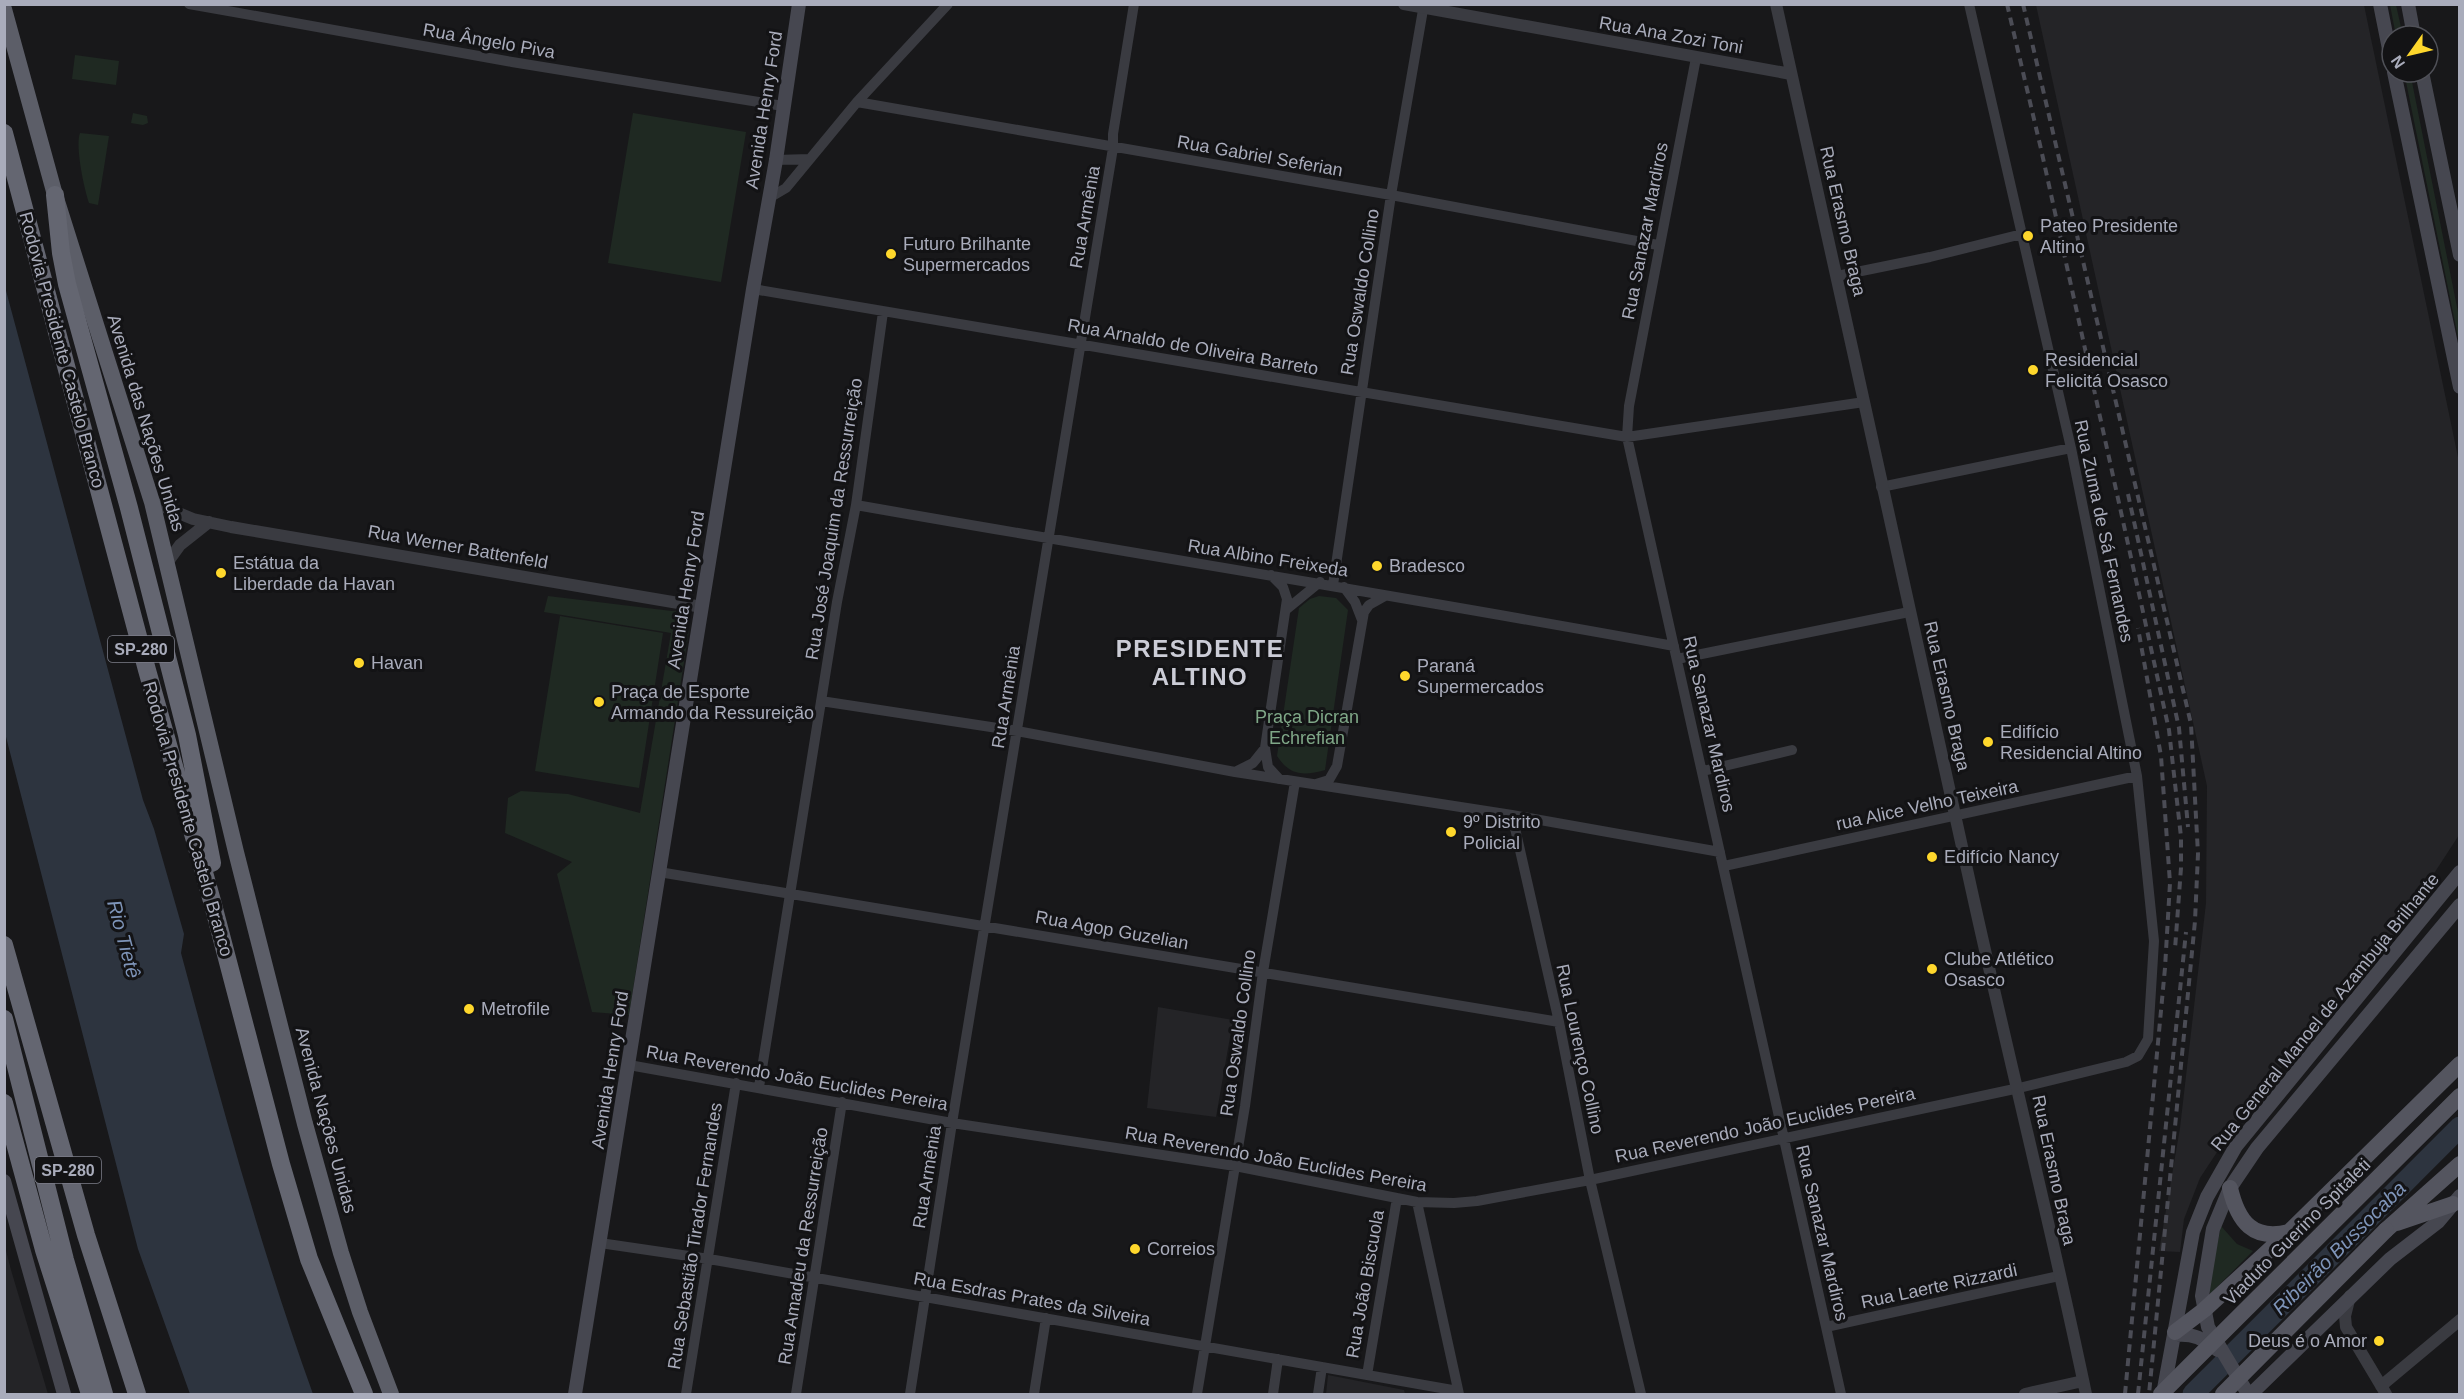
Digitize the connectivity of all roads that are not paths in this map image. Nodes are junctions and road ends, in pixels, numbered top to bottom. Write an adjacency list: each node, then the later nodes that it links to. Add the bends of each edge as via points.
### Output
1 (189, 4): 19 (street, Rua Ângelo Piva)
2 (799, 4): 19 (main road, Avenida Henry Ford)
3 (948, 4): 18 (street)
4 (1134, 4): 21 (street, Rua Armênia)
5 (1404, 4): 10 (street, Rua Ana Zozi Toni)
6 (1776, 4): 15 (street, Rua Erasmo Braga)
7 (1968, 4): 27 (street, Rua Zuma de Sá Fernandes)
8 (2380, 4): 12 (main road)
9 (2408, 4): 13 (main road)
10 (1424, 6): 14 (street, Rua Ana Zozi Toni); 25 (street, Rua Oswaldo Collino)
11 (4, 9): 24 (highway, Avenida das Nações Unidas)
12 (2384, 24)
13 (2412, 24)
14 (1696, 58): 15 (street, Rua Ana Zozi Toni); 28 (street, Rua Sanazar Mardiros)
15 (1791, 74): 30 (street, Rua Erasmo Braga)
16 (2397, 84): 34 (main road)
17 (2424, 84): 29 (main road)
18 (857, 102): 21 (street, Rua Gabriel Seferian); 22 (street)
19 (783, 106): 23 (main road, Avenida Henry Ford)
20 (4, 133): 75 (highway, Rodovia Presidente Castelo Branco / SP-280)
21 (1113, 148): 25 (street, Rua Gabriel Seferian); 33 (street, Rua Armênia)
22 (810, 159): 23 (street); 26 (street, via 786,188)
23 (776, 160): 26 (main road, Avenida Henry Ford)
24 (56, 195): 40 (highway, Avenida das Nações Unidas); 75 (highway, via 67,284 187,735 212,856)
25 (1391, 195): 28 (street, Rua Gabriel Seferian); 35 (street, Rua Oswaldo Collino)
26 (769, 198): 31 (main road, Avenida Henry Ford)
27 (2022, 234): 30 (street); 38 (street, Rua Zuma de Sá Fernandes)
28 (1658, 245): 37 (street, Rua Sanazar Mardiros)
29 (2460, 255)
30 (1837, 276): 36 (street, Rua Erasmo Braga)
31 (753, 289): 32 (street, Rua Arnaldo de Oliveira Barreto); 49 (main road, Avenida Henry Ford)
32 (883, 312): 33 (street, Rua Arnaldo de Oliveira Barreto); 41 (street, Rua José Joaquim da Ressurreição)
33 (1080, 345): 35 (street, Rua Arnaldo de Oliveira Barreto); 43 (street, Rua Armênia)
34 (2460, 387)
35 (1361, 392): 37 (street, Rua Arnaldo de Oliveira Barreto); 47 (street, Rua Oswaldo Collino)
36 (1864, 402): 37 (street, Rua Arnaldo de Oliveira Barreto); 39 (street, Rua Erasmo Braga)
37 (1627, 437): 53 (street, Rua Sanazar Mardiros)
38 (2071, 448): 39 (street); 62 (street, Rua Zuma de Sá Fernandes)
39 (1881, 487): 51 (street, Rua Erasmo Braga)
40 (152, 502): 42 (street, Rua Werner Battenfeld); 44 (highway, Avenida das Nações Unidas)
41 (856, 505): 43 (street, Rua Albino Freixeda); 55 (street, Rua José Joaquim da Ressurreição)
42 (209, 522): 44 (street, via 180,545); 49 (street, Rua Werner Battenfeld)
43 (1049, 539): 45 (street, Rua Albino Freixeda); 56 (street, Rua Armênia)
44 (167, 563): 69 (highway, Avenida das Nações Unidas)
45 (1271, 575): 46 (street, Rua Albino Freixeda); 50 (street, via 1283,587)
46 (1320, 582): 47 (street, Rua Albino Freixeda); 50 (street)
47 (1339, 586): 48 (street, Rua Albino Freixeda); 52 (street, via 1355,602)
48 (1385, 596): 52 (street, via 1369,605); 53 (street, Rua Albino Freixeda)
49 (702, 607): 72 (main road, Avenida Henry Ford)
50 (1287, 609): 57 (street)
51 (1909, 612): 54 (street); 68 (street, Rua Erasmo Braga)
52 (1362, 620): 59 (street)
53 (1674, 646): 54 (street, Rua Sanazar Mardiros)
54 (1677, 659): 60 (street, Rua Sanazar Mardiros)
55 (821, 701): 56 (street); 74 (street, Rua José Joaquim da Ressurreição)
56 (1017, 731): 61 (street); 77 (street, Rua Armênia)
57 (1265, 748): 61 (street, via 1253,763); 63 (street, via 1268,767)
58 (1792, 750): 60 (street)
59 (1337, 766): 65 (street, via 1329,780); 66 (street)
60 (1703, 771): 70 (street, Rua Sanazar Mardiros)
61 (1235, 772): 63 (street)
62 (2136, 776): 68 (street, rua Alice Velho Teixeira); 82 (street, Rua Zuma de Sá Fernandes, via 2154,941 2148,1039 2138,1056)
63 (1278, 780): 64 (street)
64 (1295, 782): 65 (street); 79 (street, Rua Oswaldo Collino)
65 (1313, 784): 66 (street)
66 (1347, 790): 67 (street)
67 (1512, 815): 70 (street); 81 (street, Rua Lourenço Collino)
68 (1957, 817): 71 (street, rua Alice Velho Teixeira); 87 (street, Rua Erasmo Braga)
69 (236, 852): 129 (highway, Avenida Nações Unidas, via 332,1221)
70 (1720, 852): 71 (street, Rua Sanazar Mardiros)
71 (1724, 866): 92 (street, Rua Sanazar Mardiros)
72 (659, 872): 74 (street, Rua Agop Guzelian); 84 (main road, Avenida Henry Ford)
73 (2460, 872): 115 (main road, Rua General Manoel de Azambuja Brilhante, via 2236,1146 2207,1197 2193,1232)
74 (790, 892): 77 (street, Rua Agop Guzelian); 86 (street, Rua José Joaquim da Ressurreição)
75 (212, 901): 128 (highway, Rodovia Presidente Castelo Branco / SP-280, via 309,1259)
76 (2460, 904): 97 (main road, Rua General Manoel de Azambuja Brilhante, via 2257,1148)
77 (986, 926): 79 (street, Rua Agop Guzelian); 91 (street, Rua Armênia)
78 (4, 945): 127 (highway, SP-280, via 86,1235)
79 (1263, 972): 81 (street, Rua Agop Guzelian); 94 (street, Rua Oswaldo Collino)
80 (4, 1019): 126 (highway)
81 (1559, 1022): 95 (street, Rua Lourenço Collino)
82 (2126, 1062): 87 (street, Rua Reverendo João Euclides Pereira)
83 (2460, 1064): 102 (main road)
84 (629, 1065): 85 (street, Rua Reverendo João Euclides Pereira); 103 (main road, Avenida Henry Ford)
85 (736, 1083): 86 (street, Rua Reverendo João Euclides Pereira); 104 (street, Rua Sebastião Tirador Fernandes)
86 (759, 1088): 89 (street, Rua Reverendo João Euclides Pereira)
87 (2019, 1088): 92 (street, Rua Reverendo João Euclides Pereira); 105 (street, Rua Erasmo Braga)
88 (2460, 1096): 142 (main road, Viaduto Guerino Spitaleti, bridge)
89 (842, 1102): 91 (street, Rua Reverendo João Euclides Pereira); 106 (street, Rua Amadeu da Ressurreição)
90 (4, 1103): 125 (highway, via 44,1250)
91 (952, 1123): 94 (street, Rua Reverendo João Euclides Pereira); 108 (street, Rua Armênia)
92 (1783, 1137): 95 (street, Rua Reverendo João Euclides Pereira); 112 (street, Rua Sanazar Mardiros)
93 (2460, 1164): 101 (main road)
94 (1234, 1166): 98 (street, Rua Reverendo João Euclides Pereira); 116 (street, Rua Oswaldo Collino)
95 (1590, 1180): 100 (street, Rua Reverendo João Euclides Pereira, via 1477,1201); 138 (street, Rua Lourenço Collino)
96 (4, 1181): 124 (main road)
97 (2230, 1188): 102 (main road, via 2238,1213 2250,1227 2273,1236); 109 (main road, Rua General Manoel de Azambuja Brilhante, via 2213,1229 2202,1296)
98 (1397, 1198): 100 (street, Rua Reverendo João Euclides Pereira); 120 (street, Rua João Biscuola)
99 (2456, 1200): 101 (main road); 107 (main road, via 2438,1222)
100 (1417, 1202): 123 (street)
101 (2389, 1227): 143 (main road, bridge)
102 (2290, 1231): 109 (main road)
103 (600, 1243): 104 (street, Rua Esdras Prates da Silveira); 130 (main road, Avenida Henry Ford)
104 (708, 1259): 106 (street, Rua Esdras Prates da Silveira); 131 (street, Rua Sebastião Tirador Fernandes)
105 (2059, 1276): 112 (street, Rua Laerte Rizzardi); 121 (street, Rua Erasmo Braga)
106 (815, 1278): 108 (street, Rua Esdras Prates da Silveira); 132 (street, Rua Amadeu da Ressurreição)
107 (2350, 1296): 113 (main road); 114 (street)
108 (926, 1297): 110 (street, Rua Esdras Prates da Silveira); 133 (street, Rua Armênia)
109 (2204, 1310): 115 (main road); 117 (main road, Rua General Manoel de Azambuja Brilhante, via 2208,1327)
110 (1046, 1318): 116 (street, Rua Esdras Prates da Silveira); 134 (street)
111 (2460, 1320): 122 (street)
112 (1826, 1327): 139 (street, Rua Sanazar Mardiros)
113 (2318, 1327): 114 (street); 144 (main road)
114 (2346, 1327): 122 (street)
115 (2175, 1334): 117 (main road, via 2196,1336); 142 (main road, Rua General Manoel de Azambuja Brilhante)
116 (1205, 1346): 118 (street, Rua Esdras Prates da Silveira); 135 (street, Rua Oswaldo Collino)
117 (2225, 1358): 144 (main road, Rua General Manoel de Azambuja Brilhante)
118 (1278, 1359): 119 (street, Rua Esdras Prates da Silveira); 136 (street)
119 (1322, 1367): 120 (street, Rua Esdras Prates da Silveira); 137 (street)
120 (1367, 1375): 123 (street, Rua Esdras Prates da Silveira)
121 (2083, 1381): 140 (street); 141 (street, Rua Erasmo Braga)
122 (2383, 1390)
123 (1459, 1393)
124 (64, 1395)
125 (90, 1395)
126 (104, 1395)
127 (137, 1395)
128 (364, 1395)
129 (391, 1395)
130 (575, 1395)
131 (686, 1395)
132 (795, 1395)
133 (910, 1395)
134 (1034, 1395)
135 (1197, 1395)
136 (1273, 1395)
137 (1318, 1395)
138 (1641, 1395)
139 (1841, 1395)
140 (2025, 1395)
141 (2086, 1395)
142 (2162, 1395)
143 (2223, 1395)
144 (2249, 1395)

